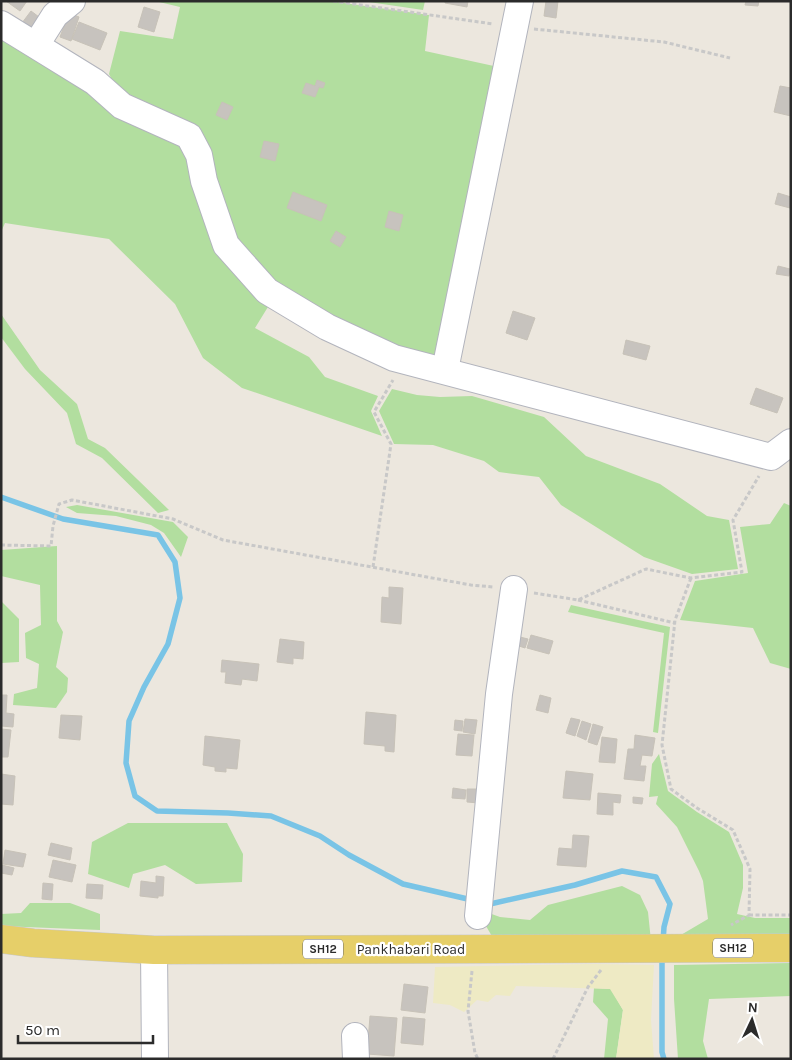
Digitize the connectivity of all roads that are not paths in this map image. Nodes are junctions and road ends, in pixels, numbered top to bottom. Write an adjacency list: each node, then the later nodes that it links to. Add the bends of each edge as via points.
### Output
1 (72, 1): 4 (street, via 55,15)
2 (520, 1): 5 (street)
3 (1, 24): 4 (street)
4 (36, 45): 5 (street, via 95,82 122,106 189,136 199,155 204,181 226,245 267,291 327,327 394,358)
5 (445, 370): 6 (street)
6 (781, 450)
7 (514, 589): 8 (street, via 499,694)
8 (479, 904)
9 (1, 939): 11 (main road, Pankhabari Road / SH12)
10 (791, 948): 11 (main road, Pankhabari Road / SH12)
11 (154, 950): 12 (street)
12 (156, 1059)

